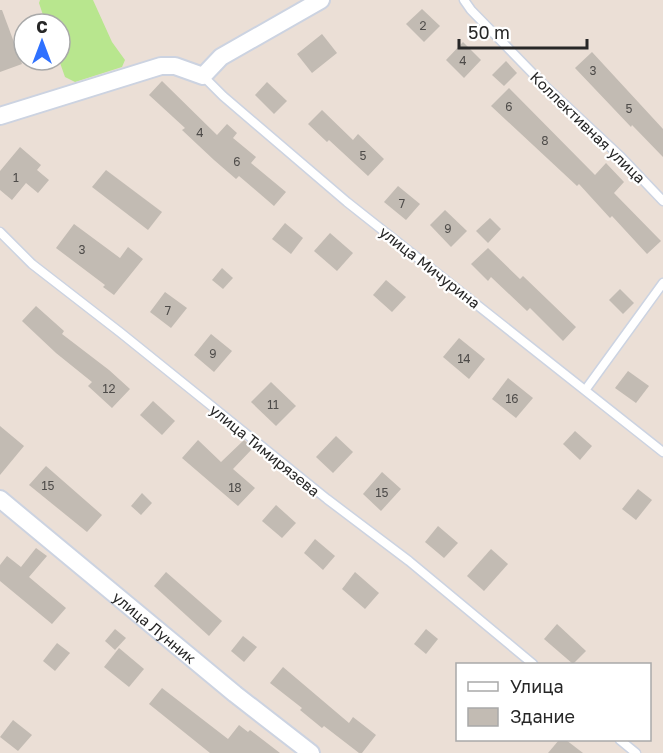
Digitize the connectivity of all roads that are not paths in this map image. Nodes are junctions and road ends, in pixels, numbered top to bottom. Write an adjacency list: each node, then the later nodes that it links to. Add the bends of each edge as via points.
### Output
1 (321, 0): 3 (street, via 221,57)
2 (464, 0): 5 (lane, Коллективная улица)
3 (203, 76): 4 (street, via 175,66 161,66); 8 (lane, улица Мичурина, via 347,202)
4 (0, 116)
5 (663, 201)
6 (0, 232): 11 (lane, улица Тимирязева, via 32,264 409,561)
7 (663, 283): 8 (lane)
8 (586, 389): 9 (lane, улица Мичурина)
9 (663, 452)
10 (0, 499): 13 (street, улица Лунник)
11 (532, 663)
12 (621, 741): 14 (lane)
13 (311, 753)
14 (636, 753)

